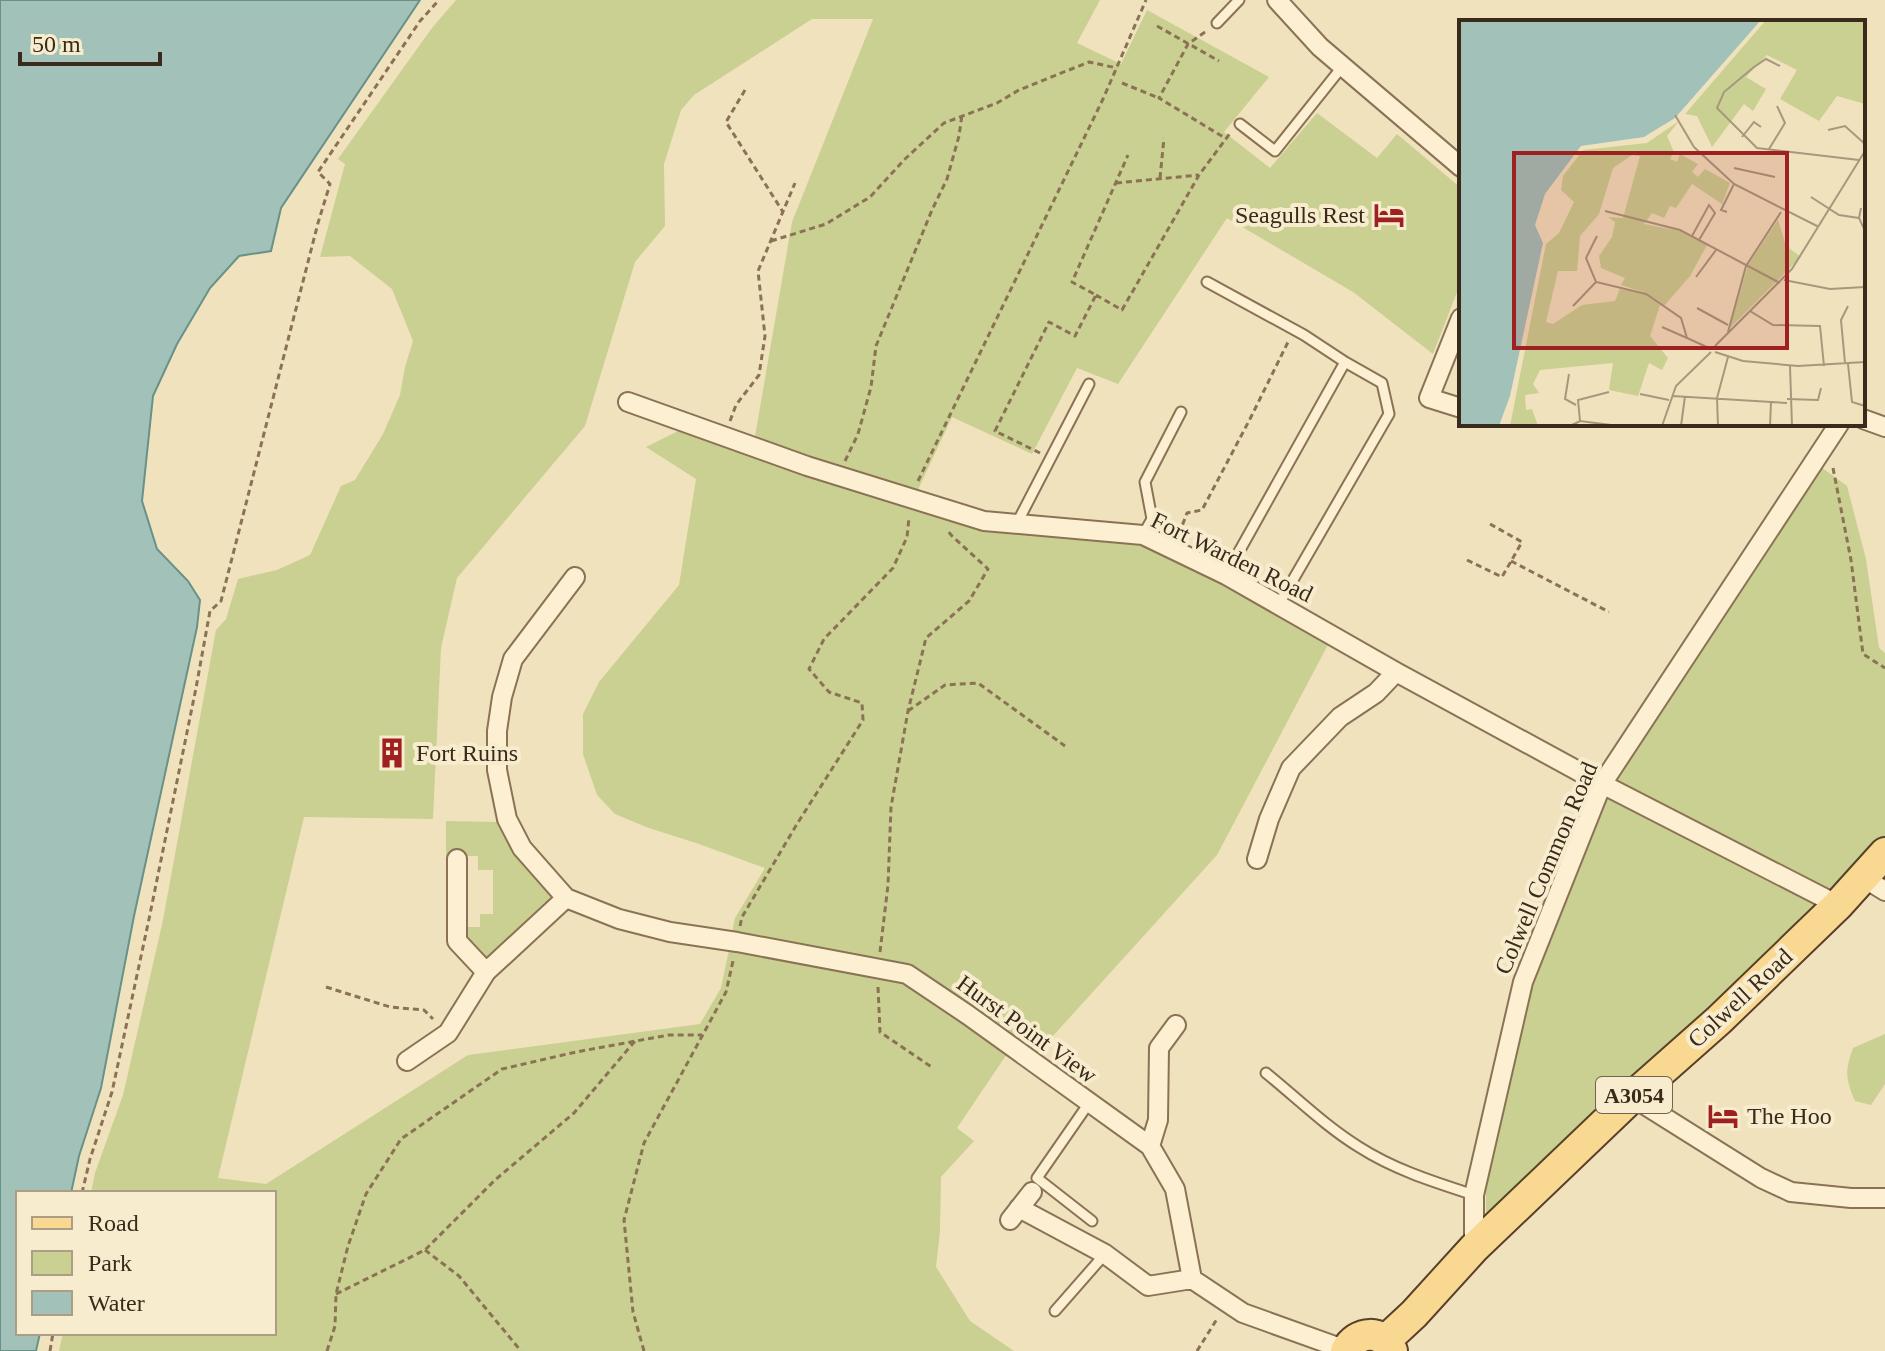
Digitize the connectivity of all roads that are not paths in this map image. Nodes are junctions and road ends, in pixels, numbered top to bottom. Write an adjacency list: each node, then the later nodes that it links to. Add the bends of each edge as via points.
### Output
1 (1239, 0): 3 (lane)
2 (1277, 0): 4 (street)
3 (1217, 23)
4 (1342, 67): 5 (lane, via 1275,151); 6 (street)
5 (1240, 124)
6 (1459, 165)
7 (1207, 282): 9 (lane)
8 (1459, 323): 12 (street, via 1429,398)
9 (1345, 362): 19 (lane); 21 (lane, via 1382,383 1389,414)
10 (1089, 384): 17 (lane)
11 (628, 402): 17 (street, Fort Warden Road, via 929,504 984,521)
12 (1459, 407)
13 (1181, 412): 18 (lane, via 1145,482 1152,519)
14 (1865, 420): 16 (street)
15 (1838, 426): 23 (street, Colwell Common Road)
16 (1885, 427)
17 (1016, 524): 18 (street, Fort Warden Road)
18 (1143, 535): 19 (street, Fort Warden Road)
19 (1226, 575): 21 (street, Fort Warden Road)
20 (575, 577): 28 (street, Hurst Point View, via 513,659 497,731 497,770 507,819 522,848)
21 (1279, 604): 22 (street, Fort Warden Road)
22 (1396, 672): 23 (street, Fort Warden Road); 26 (street, via 1340,717 1291,768)
23 (1602, 784): 29 (street, Fort Warden Road); 38 (street, Colwell Common Road, via 1523,982)
24 (1885, 853): 27 (main road, Colwell Road / A3054)
25 (457, 859): 30 (street, via 457,941)
26 (1257, 859)
27 (1875, 884): 29 (main road, Colwell Road / A3054)
28 (566, 898): 30 (street); 35 (street, Hurst Point View, via 670,932 907,974)
29 (1838, 905): 34 (main road, Colwell Road / A3054)
30 (486, 972): 32 (street, via 448,1033)
31 (1176, 1025): 36 (street, via 1159,1048 1158,1120)
32 (407, 1061)
33 (1266, 1073): 38 (lane, via 1360,1148 1407,1172)
34 (1632, 1097): 39 (street, via 1791,1192); 41 (main road, Colwell Road / A3054)
35 (1089, 1103): 36 (street, Hurst Point View); 40 (lane, via 1037,1178)
36 (1150, 1146): 43 (street, Hurst Point View, via 1175,1189)
37 (1032, 1192): 42 (street, via 1014,1214)
38 (1474, 1195): 41 (street, Colwell Common Road)
39 (1885, 1198)
40 (1092, 1221)
41 (1474, 1248): 45 (main road, Colwell Road / A3054)
42 (1105, 1254): 43 (street, via 1148,1286); 44 (lane)
43 (1192, 1279): 46 (street, via 1243,1313)
44 (1055, 1311)
45 (1389, 1346): 46 (main road, via 1369,1334 1357,1337)
46 (1346, 1351)

